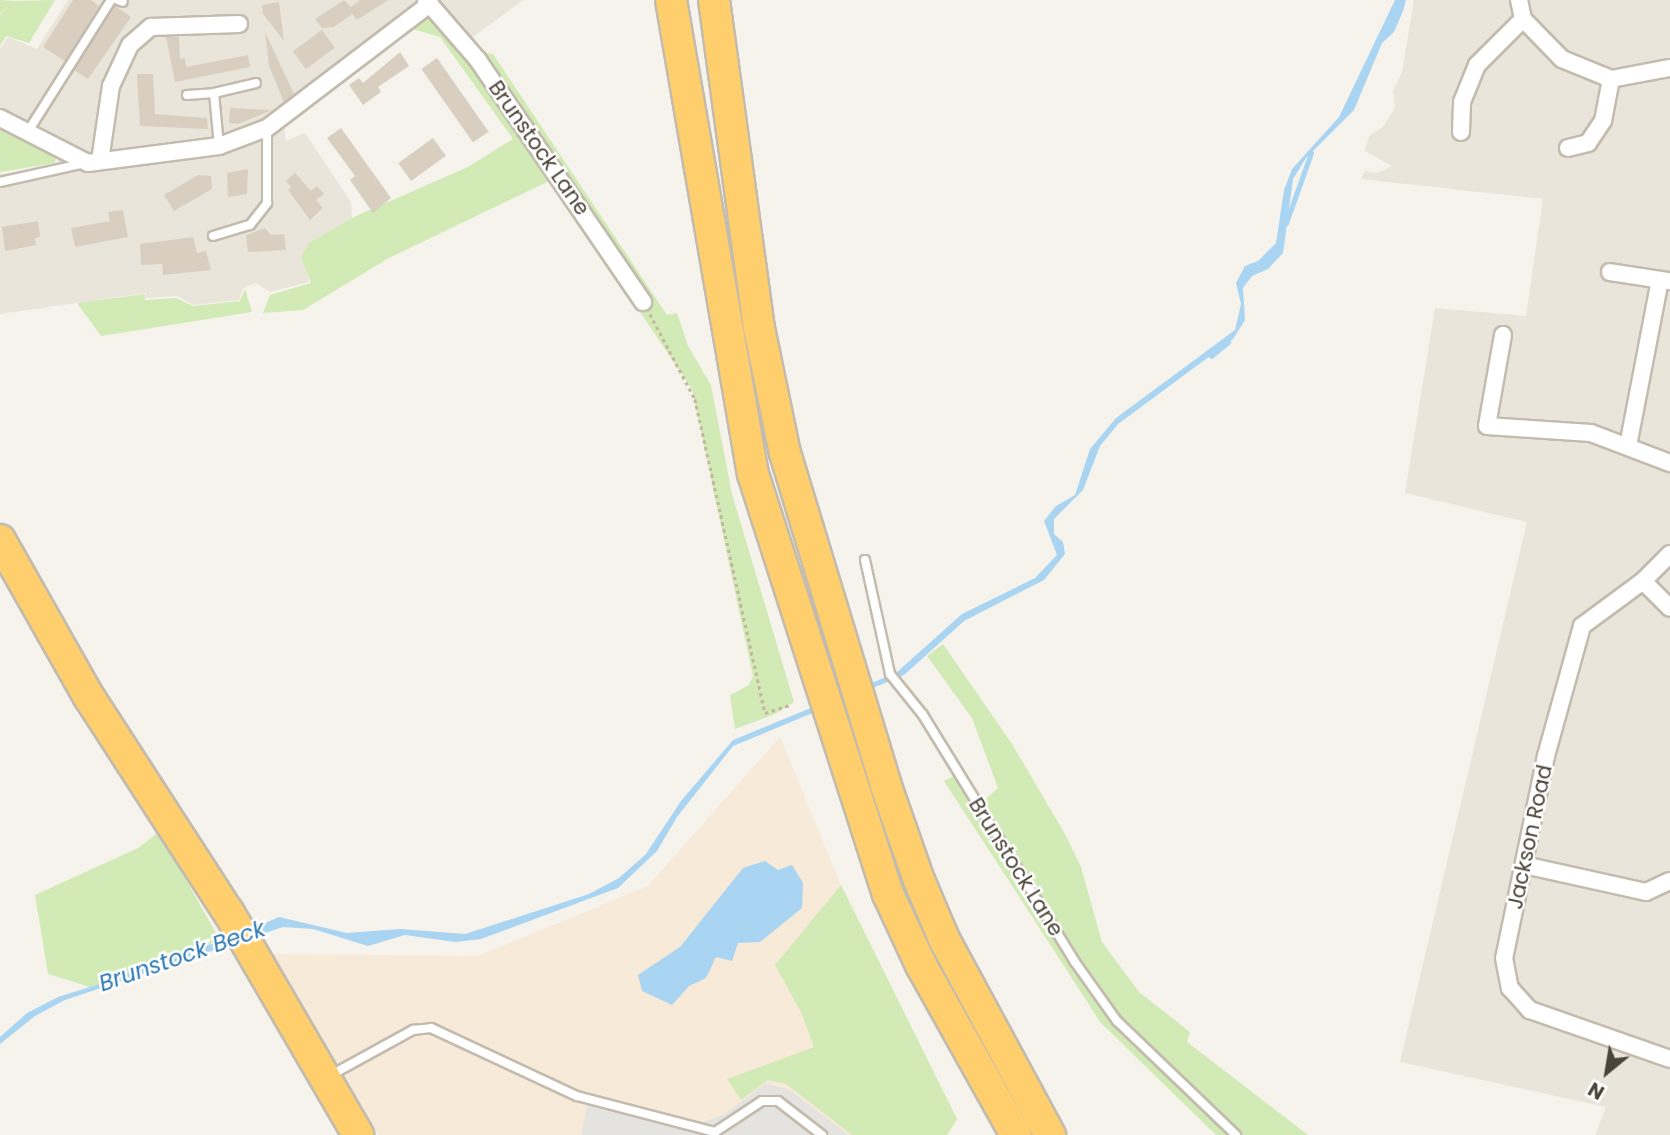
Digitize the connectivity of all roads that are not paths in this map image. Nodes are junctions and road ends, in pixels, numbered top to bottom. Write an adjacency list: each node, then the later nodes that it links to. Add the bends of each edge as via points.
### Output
1 (111, 0): 16 (lane)
2 (671, 0): 39 (highway, via 753,474 888,894 920,965)
3 (714, 0): 40 (highway, via 759,328 785,453 919,880 944,939)
4 (1519, 0): 6 (street)
5 (428, 2): 14 (street); 24 (street, Brunstock Lane, via 478,60)
6 (1523, 19): 9 (street, via 1562,59); 15 (street, via 1477,65 1462,102)
7 (239, 24): 19 (street, via 151,27 130,45 111,86)
8 (1670, 68): 9 (street)
9 (1611, 79): 18 (street, via 1604,121 1588,142)
10 (256, 83): 11 (lane)
11 (214, 93): 12 (lane); 17 (lane)
12 (187, 95)
13 (0, 118): 16 (street)
14 (267, 128): 17 (street); 21 (lane, via 267,203 250,225)
15 (1461, 132)
16 (27, 133): 19 (street)
17 (219, 146): 19 (street)
18 (1568, 148)
19 (94, 162): 20 (lane)
20 (0, 182)
21 (213, 236)
22 (1610, 272): 23 (street)
23 (1665, 281): 26 (street)
24 (643, 302)
25 (1503, 335): 26 (street, via 1487,426 1559,428)
26 (1628, 446): 27 (street)
27 (1670, 463)
28 (0, 540): 36 (highway, via 89,697 229,914)
29 (1670, 554): 31 (street, Jackson Road)
30 (865, 560): 41 (lane, Brunstock Lane, via 890,674 1117,1021)
31 (1643, 581): 32 (street); 33 (street, Jackson Road, via 1582,626 1546,756)
32 (1670, 608)
33 (1524, 865): 34 (street, via 1646,892); 35 (street, Jackson Road, via 1504,958 1510,988 1530,1010)
34 (1670, 881)
35 (1670, 1059)
36 (325, 1079): 37 (highway); 38 (lane, via 413,1030 431,1028 577,1096 715,1132 762,1101 778,1101)
37 (358, 1135)
38 (822, 1135)
39 (1016, 1135)
40 (1050, 1135)
41 (1236, 1135)

